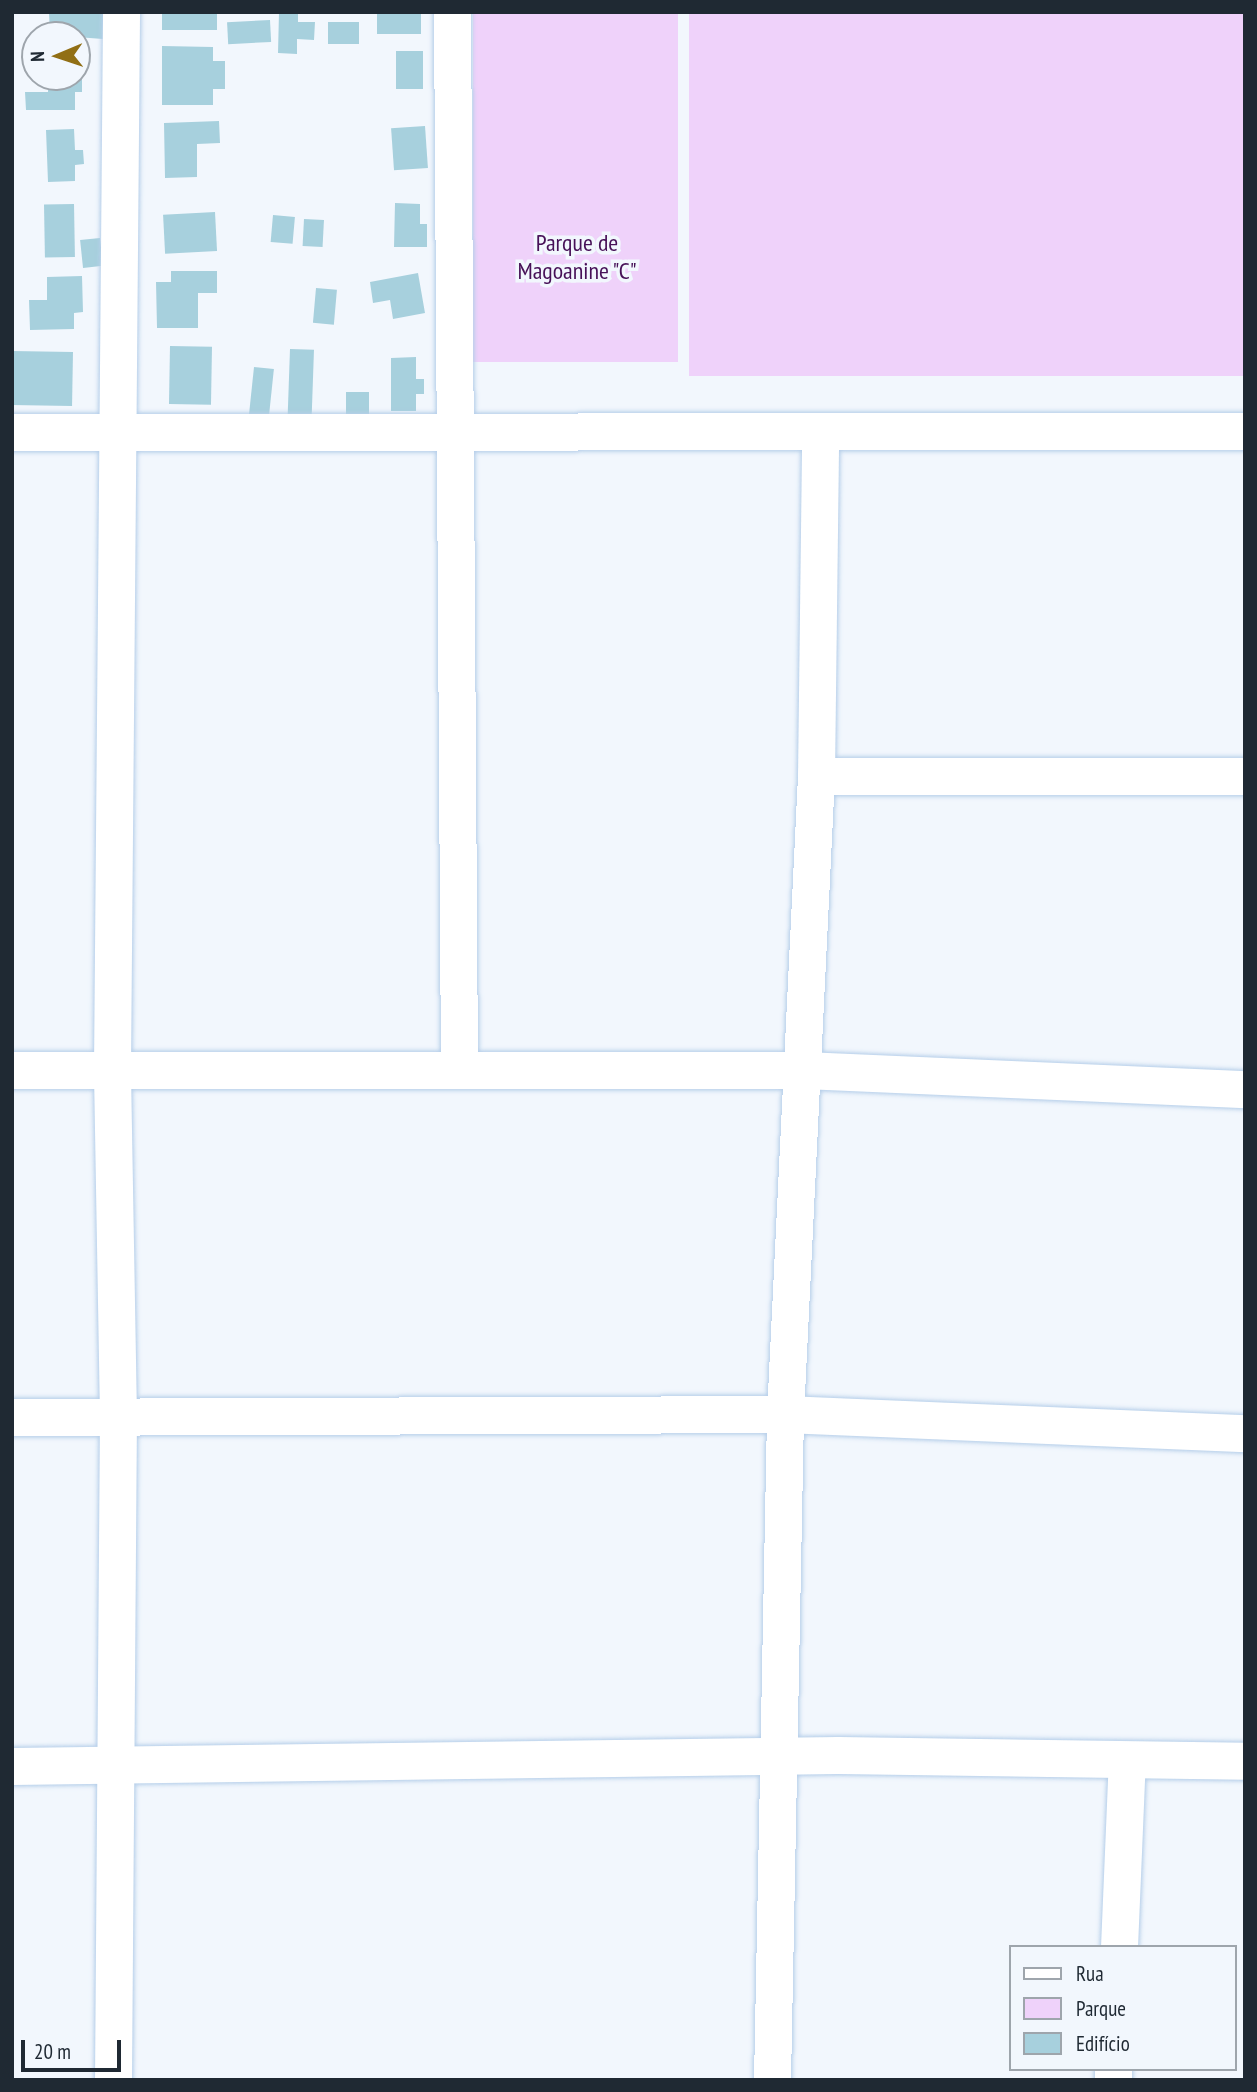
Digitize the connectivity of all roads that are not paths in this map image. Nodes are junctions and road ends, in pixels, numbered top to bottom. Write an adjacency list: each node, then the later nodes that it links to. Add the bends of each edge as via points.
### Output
1 (121, 12): 3 (street)
2 (452, 12): 6 (street)
3 (120, 431): 5 (street); 6 (street); 10 (street)
4 (1245, 431): 7 (street)
5 (12, 432)
6 (454, 432): 7 (street); 11 (street)
7 (820, 433): 8 (street)
8 (816, 776): 9 (street); 13 (street)
9 (1245, 776)
10 (112, 1068): 11 (street); 12 (street); 16 (street)
11 (459, 1068): 13 (street)
12 (12, 1070)
13 (805, 1070): 14 (street); 15 (street)
14 (1245, 1089)
15 (785, 1414): 16 (street); 18 (street); 19 (street)
16 (118, 1416): 17 (street); 23 (street)
17 (12, 1417)
18 (1245, 1433)
19 (782, 1757): 20 (street); 23 (street); 26 (street)
20 (1127, 1760): 21 (street); 24 (street)
21 (1245, 1760)
22 (12, 1766): 23 (street)
23 (115, 1766): 25 (street)
24 (1119, 1945)
25 (113, 2080)
26 (772, 2080)

